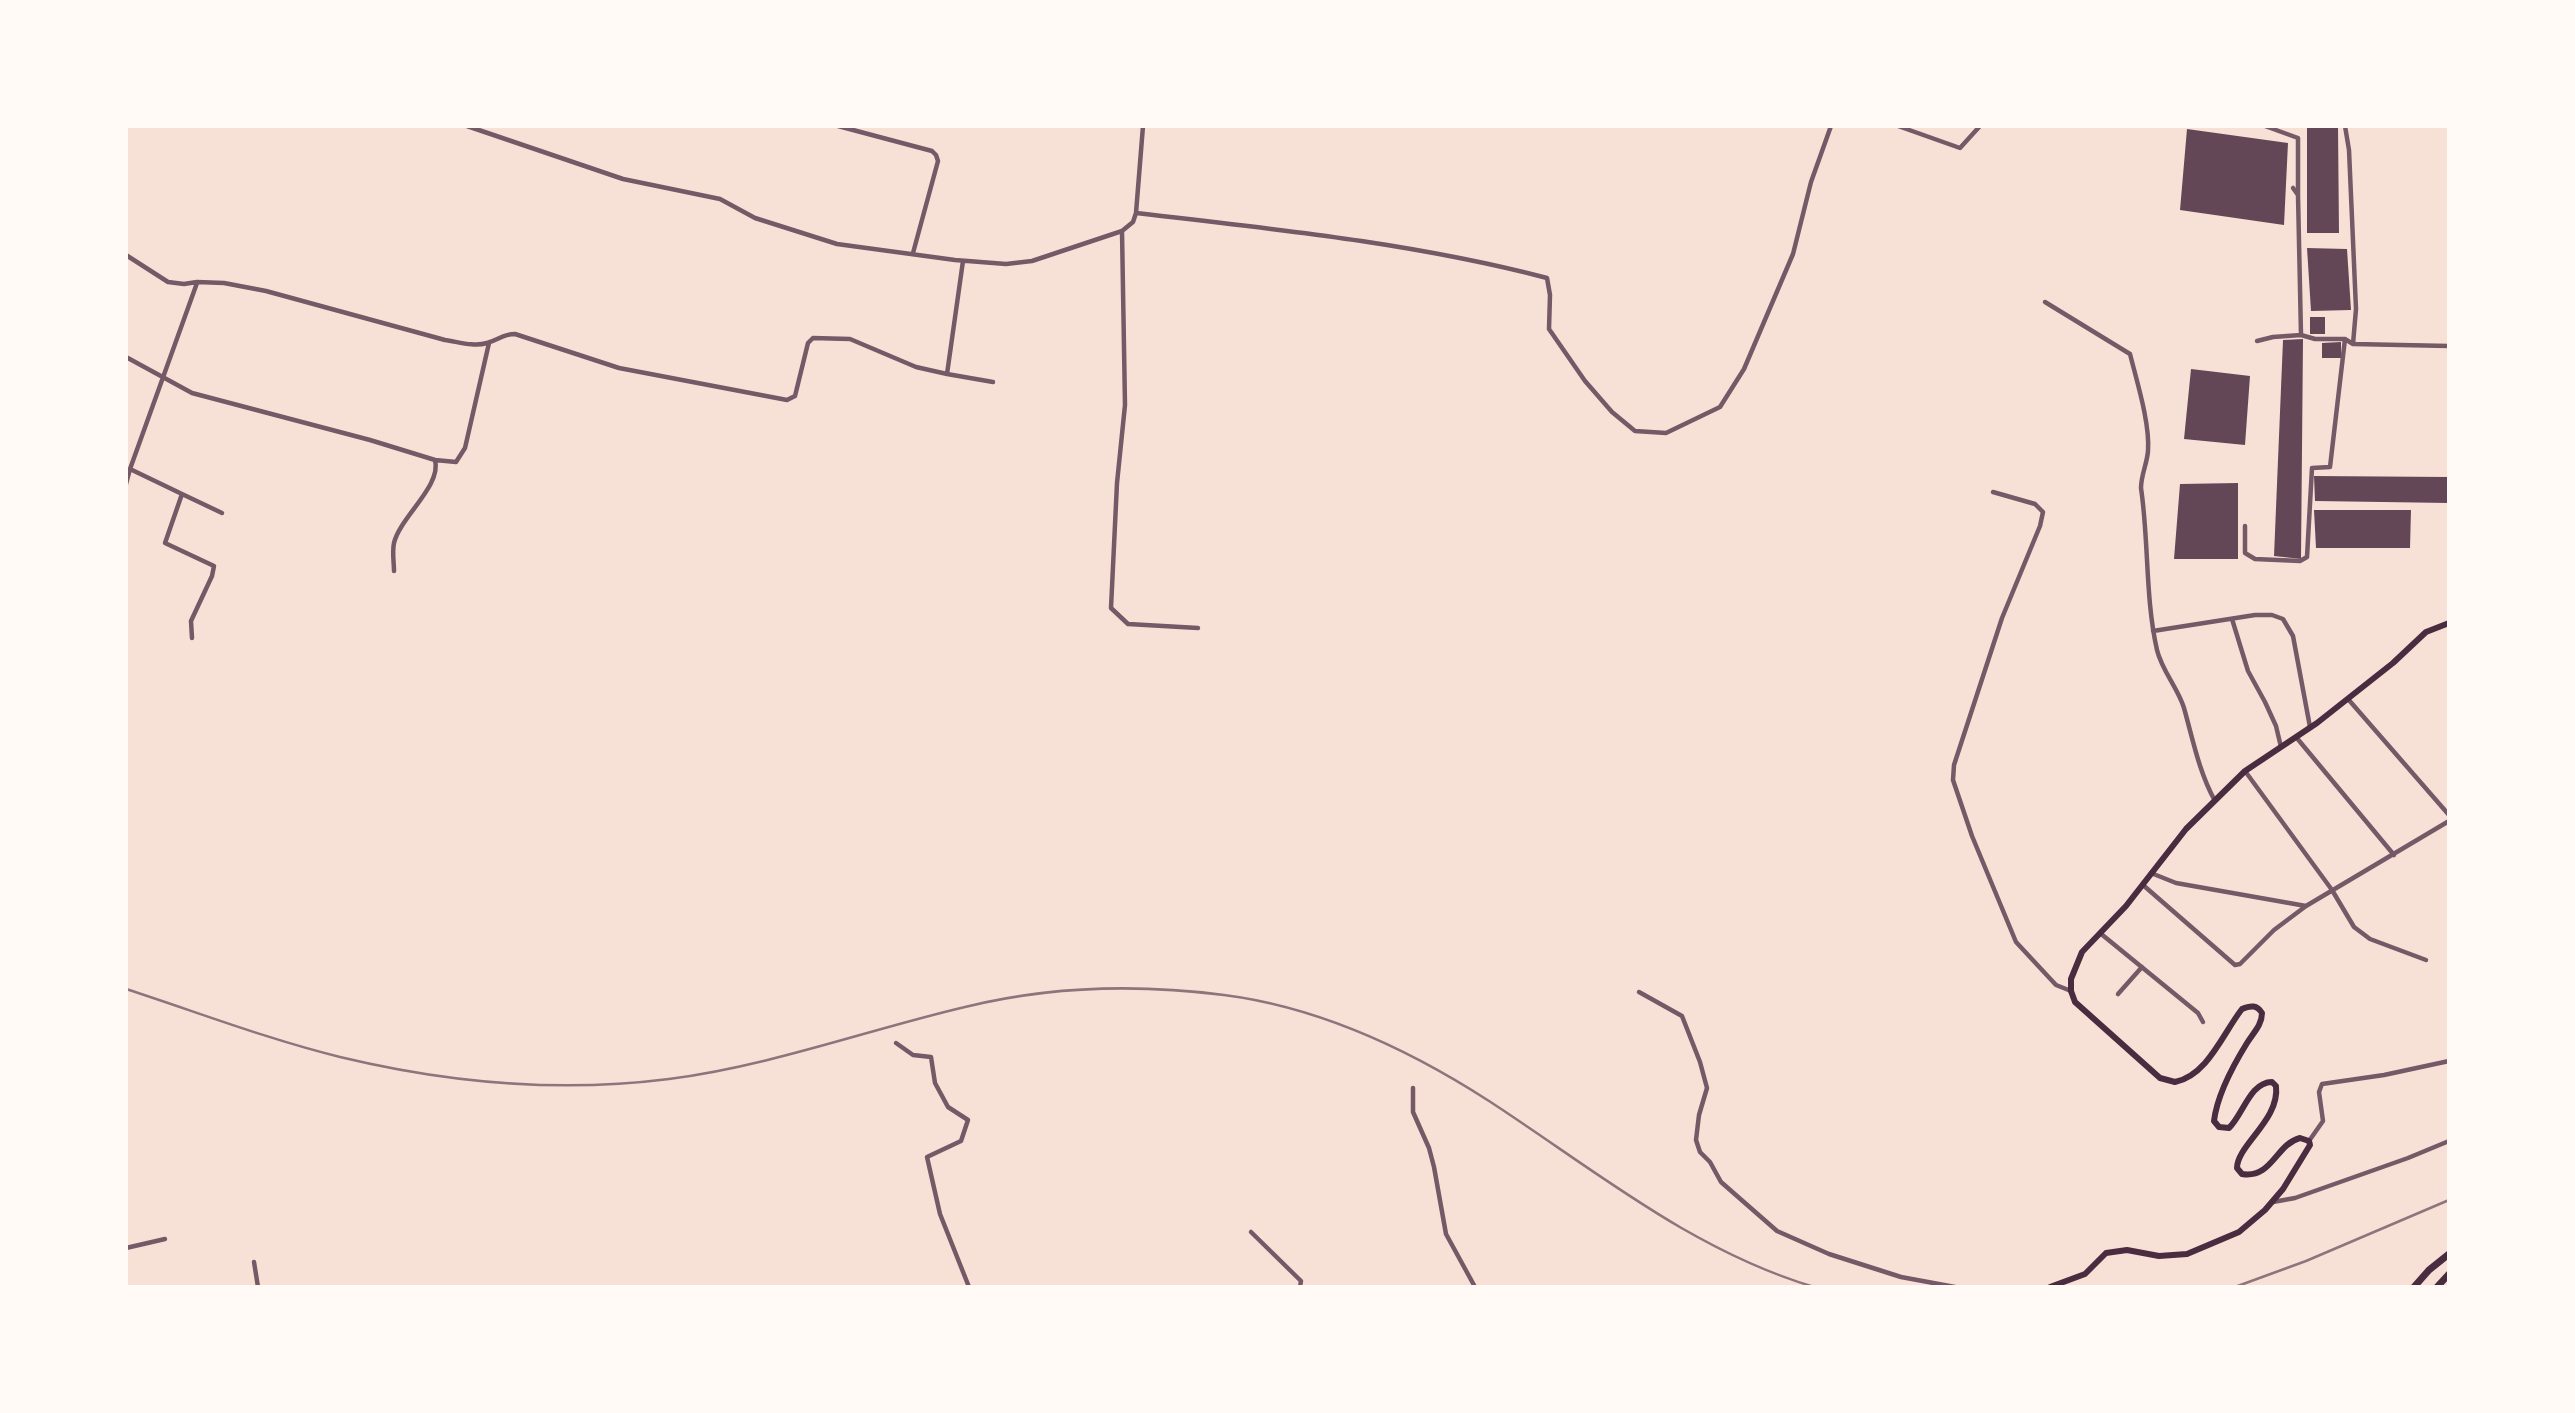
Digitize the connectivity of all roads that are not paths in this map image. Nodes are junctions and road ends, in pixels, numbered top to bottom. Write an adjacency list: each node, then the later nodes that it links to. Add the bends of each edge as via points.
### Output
1 (467, 126): 13 (street, via 623,179 720,199 755,218 837,244)
2 (838, 126): 13 (street, via 936,155)
3 (1143, 126): 11 (street)
4 (1831, 126): 11 (street, via 1793,254 1744,369 1720,407 1666,433 1634,431 1586,381 1549,329 1547,278 1488,262 1312,234)
5 (1898, 126): 6 (street, via 1960,148)
6 (1980, 126)
7 (2265, 126): 10 (street, via 2298,138)
8 (2345, 126): 22 (street, via 2356,309)
9 (2294, 188): 10 (street)
10 (2298, 195): 18 (street)
11 (1136, 213): 12 (street)
12 (1122, 231): 15 (street, via 1032,261); 38 (street, via 1125,405 1111,608 1128,624)
13 (913, 253): 15 (street)
14 (126, 255): 16 (street, via 168,282)
15 (963, 261): 25 (street)
16 (197, 282): 21 (street, via 265,291 445,341); 26 (street)
17 (2045, 302): 39 (street, via 2130,354 2148,451 2141,488)
18 (2301, 335): 19 (street); 20 (street)
19 (2345, 339): 22 (street); 34 (street, via 2330,467 2312,468 2308,558 2255,559 2245,552)
20 (2257, 341)
21 (490, 342): 25 (street, via 515,334 619,368 787,400 795,396 813,338 850,340 916,367); 28 (street, via 465,448 456,462)
22 (2353, 344): 23 (street)
23 (2449, 346)
24 (126, 357): 26 (street)
25 (947, 374): 27 (street)
26 (163, 376): 28 (street, via 192,393); 29 (street)
27 (993, 382)
28 (435, 460): 35 (street, via 437,467 427,489 394,543)
29 (130, 470): 30 (street); 32 (street)
30 (126, 484)
31 (1993, 492): 57 (street, via 2035,504 2043,512 1965,728 1953,780 2016,942 2056,985)
32 (182, 494): 33 (street); 40 (street, via 165,543 214,566 191,621)
33 (222, 513)
34 (2245, 526)
35 (394, 571)
36 (2232, 619): 39 (street); 42 (street, via 2255,615 2283,619 2295,644); 44 (street, via 2248,671 2271,714)
37 (2449, 623): 41 (main road, via 2426,632)
38 (1198, 628)
39 (2153, 631): 46 (street, via 2162,666 2183,704)
40 (192, 638)
41 (2348, 699): 42 (main road); 47 (street)
42 (2310, 728): 43 (main road)
43 (2296, 737): 44 (main road); 49 (street)
44 (2281, 747): 45 (main road)
45 (2245, 771): 46 (main road); 52 (street)
46 (2215, 800): 50 (main road)
47 (2449, 815)
48 (2449, 821): 49 (street)
49 (2394, 855): 52 (street)
50 (2150, 873): 51 (main road); 53 (street, via 2176,883)
51 (2143, 885): 53 (street, via 2235,965); 54 (main road)
52 (2332, 890): 53 (street); 55 (street, via 2354,927 2370,939)
53 (2306, 906)
54 (2100, 933): 56 (street); 57 (main road, via 2075,964)
55 (2426, 960)
56 (2142, 967): 59 (street); 60 (street)
57 (2071, 990): 65 (main road, via 2075,1002 2160,1077 2175,1082 2209,1058 2242,1009 2257,1007 2262,1021 2235,1066 2214,1121 2229,1128 2254,1090 2272,1082 2276,1097 2260,1132 2239,1157 2237,1168 2242,1174 2257,1174 2295,1139)
58 (1639, 992): 77 (street, via 1682,1016 1707,1088 1696,1140 1721,1182 1777,1231 1818,1250 1875,1270)
59 (2118, 994)
60 (2203, 1022)
61 (896, 1043): 74 (street, via 913,1055 931,1058 935,1083 948,1107 968,1120 961,1141 927,1157 940,1214)
62 (2449, 1061): 65 (street, via 2322,1084 2323,1121)
63 (1413, 1088): 76 (street, via 1413,1112 1431,1158 1446,1234)
64 (2449, 1140): 66 (street, via 2295,1198)
65 (2309, 1141): 66 (main road, via 2304,1158)
66 (2272, 1202): 78 (main road, via 2239,1232 2188,1254 2106,1254 2085,1274)
67 (1251, 1232): 75 (street, via 1301,1281)
68 (165, 1238): 69 (street)
69 (126, 1248)
70 (2449, 1254): 79 (highway)
71 (254, 1262): 73 (street)
72 (2449, 1273): 80 (highway)
73 (258, 1287)
74 (969, 1287)
75 (1300, 1287)
76 (1475, 1287)
77 (1955, 1287)
78 (2050, 1287)
79 (2414, 1287)
80 (2437, 1287)

